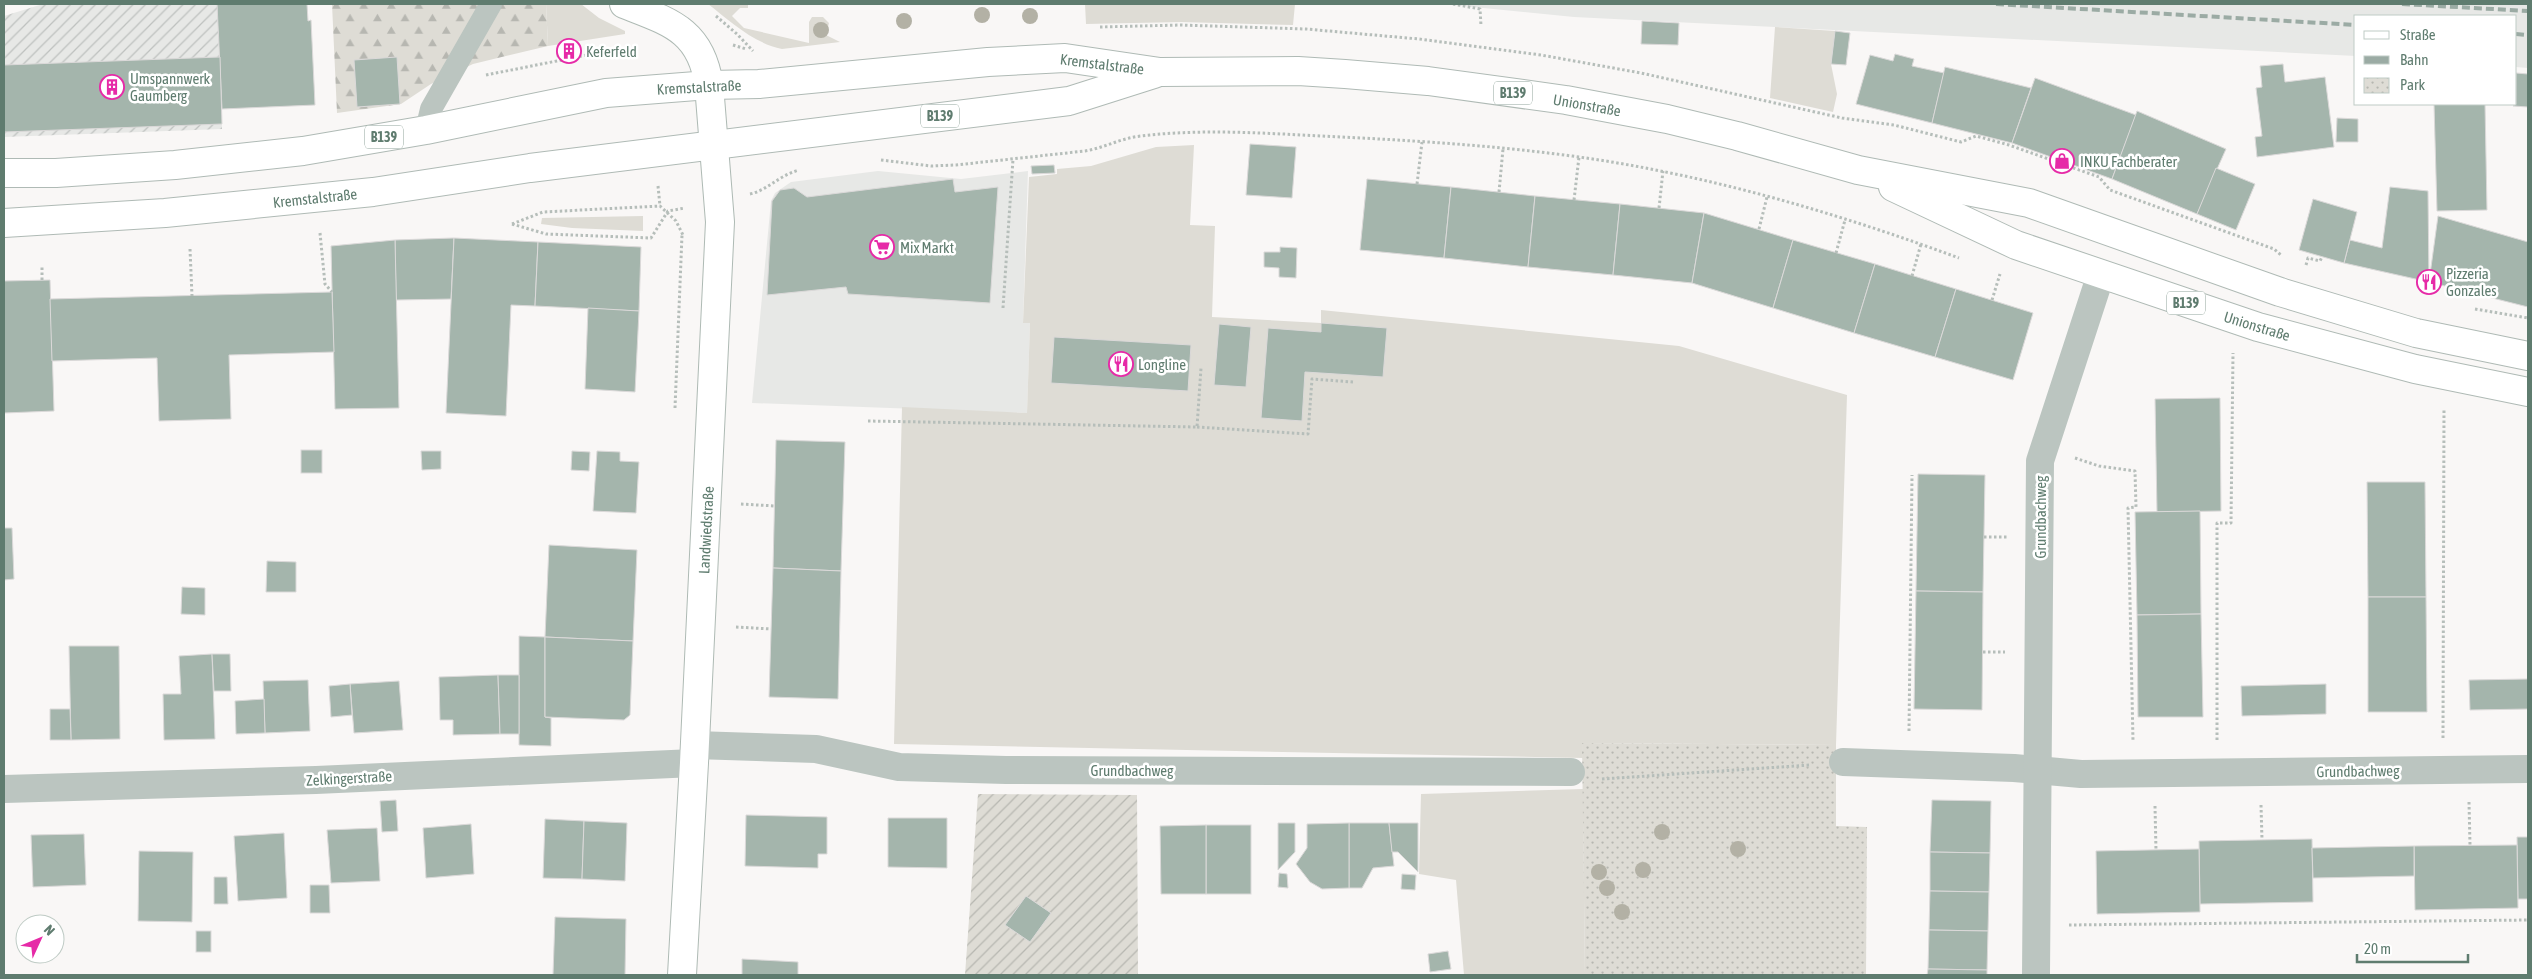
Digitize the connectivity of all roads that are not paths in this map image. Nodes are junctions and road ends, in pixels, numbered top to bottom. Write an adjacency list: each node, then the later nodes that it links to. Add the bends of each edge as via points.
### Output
1 (491, 4): 5 (lane, via 431,109)
2 (624, 4): 4 (main road, Landwiedstraße, via 678,26 700,54)
3 (1160, 72): 4 (main road, Kremstalstraße / B139, via 1065,58 988,62 759,84); 6 (main road, Kremstalstraße / B139, via 1069,101); 7 (main road, Unionstraße / B139, via 1298,72 1428,80 1667,119)
4 (709, 85): 5 (main road, Kremstalstraße / B139, via 606,93); 6 (main road, Landwiedstraße)
5 (426, 130): 8 (main road, Kremstalstraße / B139, via 303,151 175,165)
6 (715, 144): 9 (main road, Kremstalstraße / B139, via 373,192 165,213); 13 (main road, Landwiedstraße, via 720,222)
7 (1858, 170): 10 (main road, Unionstraße / B139, via 2016,245); 11 (main road, Unionstraße / B139, via 2029,203 2280,292 2416,333)
8 (4, 173)
9 (4, 223)
10 (2101, 274): 12 (main road, Unionstraße / B139, via 2258,328 2415,369); 16 (street, Grundbachweg, via 2040,461)
11 (2528, 356)
12 (2528, 392)
13 (694, 754): 17 (street, Grundbachweg, via 816,749 918,768); 18 (street, Zelkingerstraße, via 316,780); 19 (main road, Landwiedstraße)
14 (1844, 762): 16 (street, Grundbachweg)
15 (2528, 769): 16 (street, Grundbachweg, via 2081,774)
16 (2038, 770): 20 (street, Grundbachweg)
17 (1571, 772)
18 (4, 789)
19 (682, 975)
20 (2036, 975)

